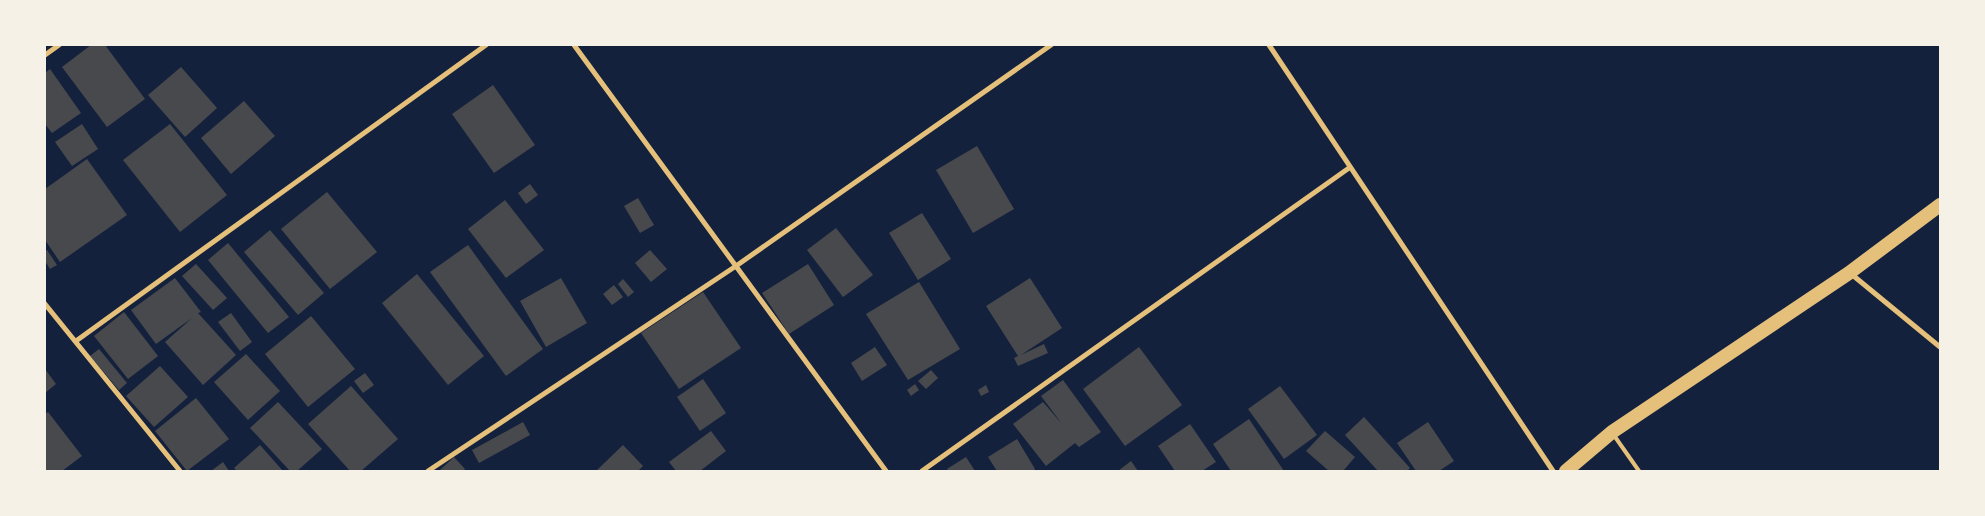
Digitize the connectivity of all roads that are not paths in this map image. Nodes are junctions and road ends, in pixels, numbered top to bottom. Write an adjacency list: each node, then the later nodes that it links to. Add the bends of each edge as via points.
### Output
1 (59, 45): 6 (street)
2 (486, 45): 12 (street)
3 (574, 45): 9 (street)
4 (1051, 45): 9 (street)
5 (1269, 45): 7 (street)
6 (45, 55)
7 (1349, 168): 18 (street); 19 (street)
8 (1940, 205): 10 (highway)
9 (736, 266): 16 (street); 17 (street)
10 (1849, 273): 13 (street); 14 (highway)
11 (45, 304): 12 (street)
12 (76, 341): 15 (street)
13 (1940, 347)
14 (1612, 432): 20 (highway); 21 (lane)
15 (180, 471)
16 (428, 471)
17 (886, 471)
18 (922, 471)
19 (1553, 471)
20 (1566, 471)
21 (1639, 471)

